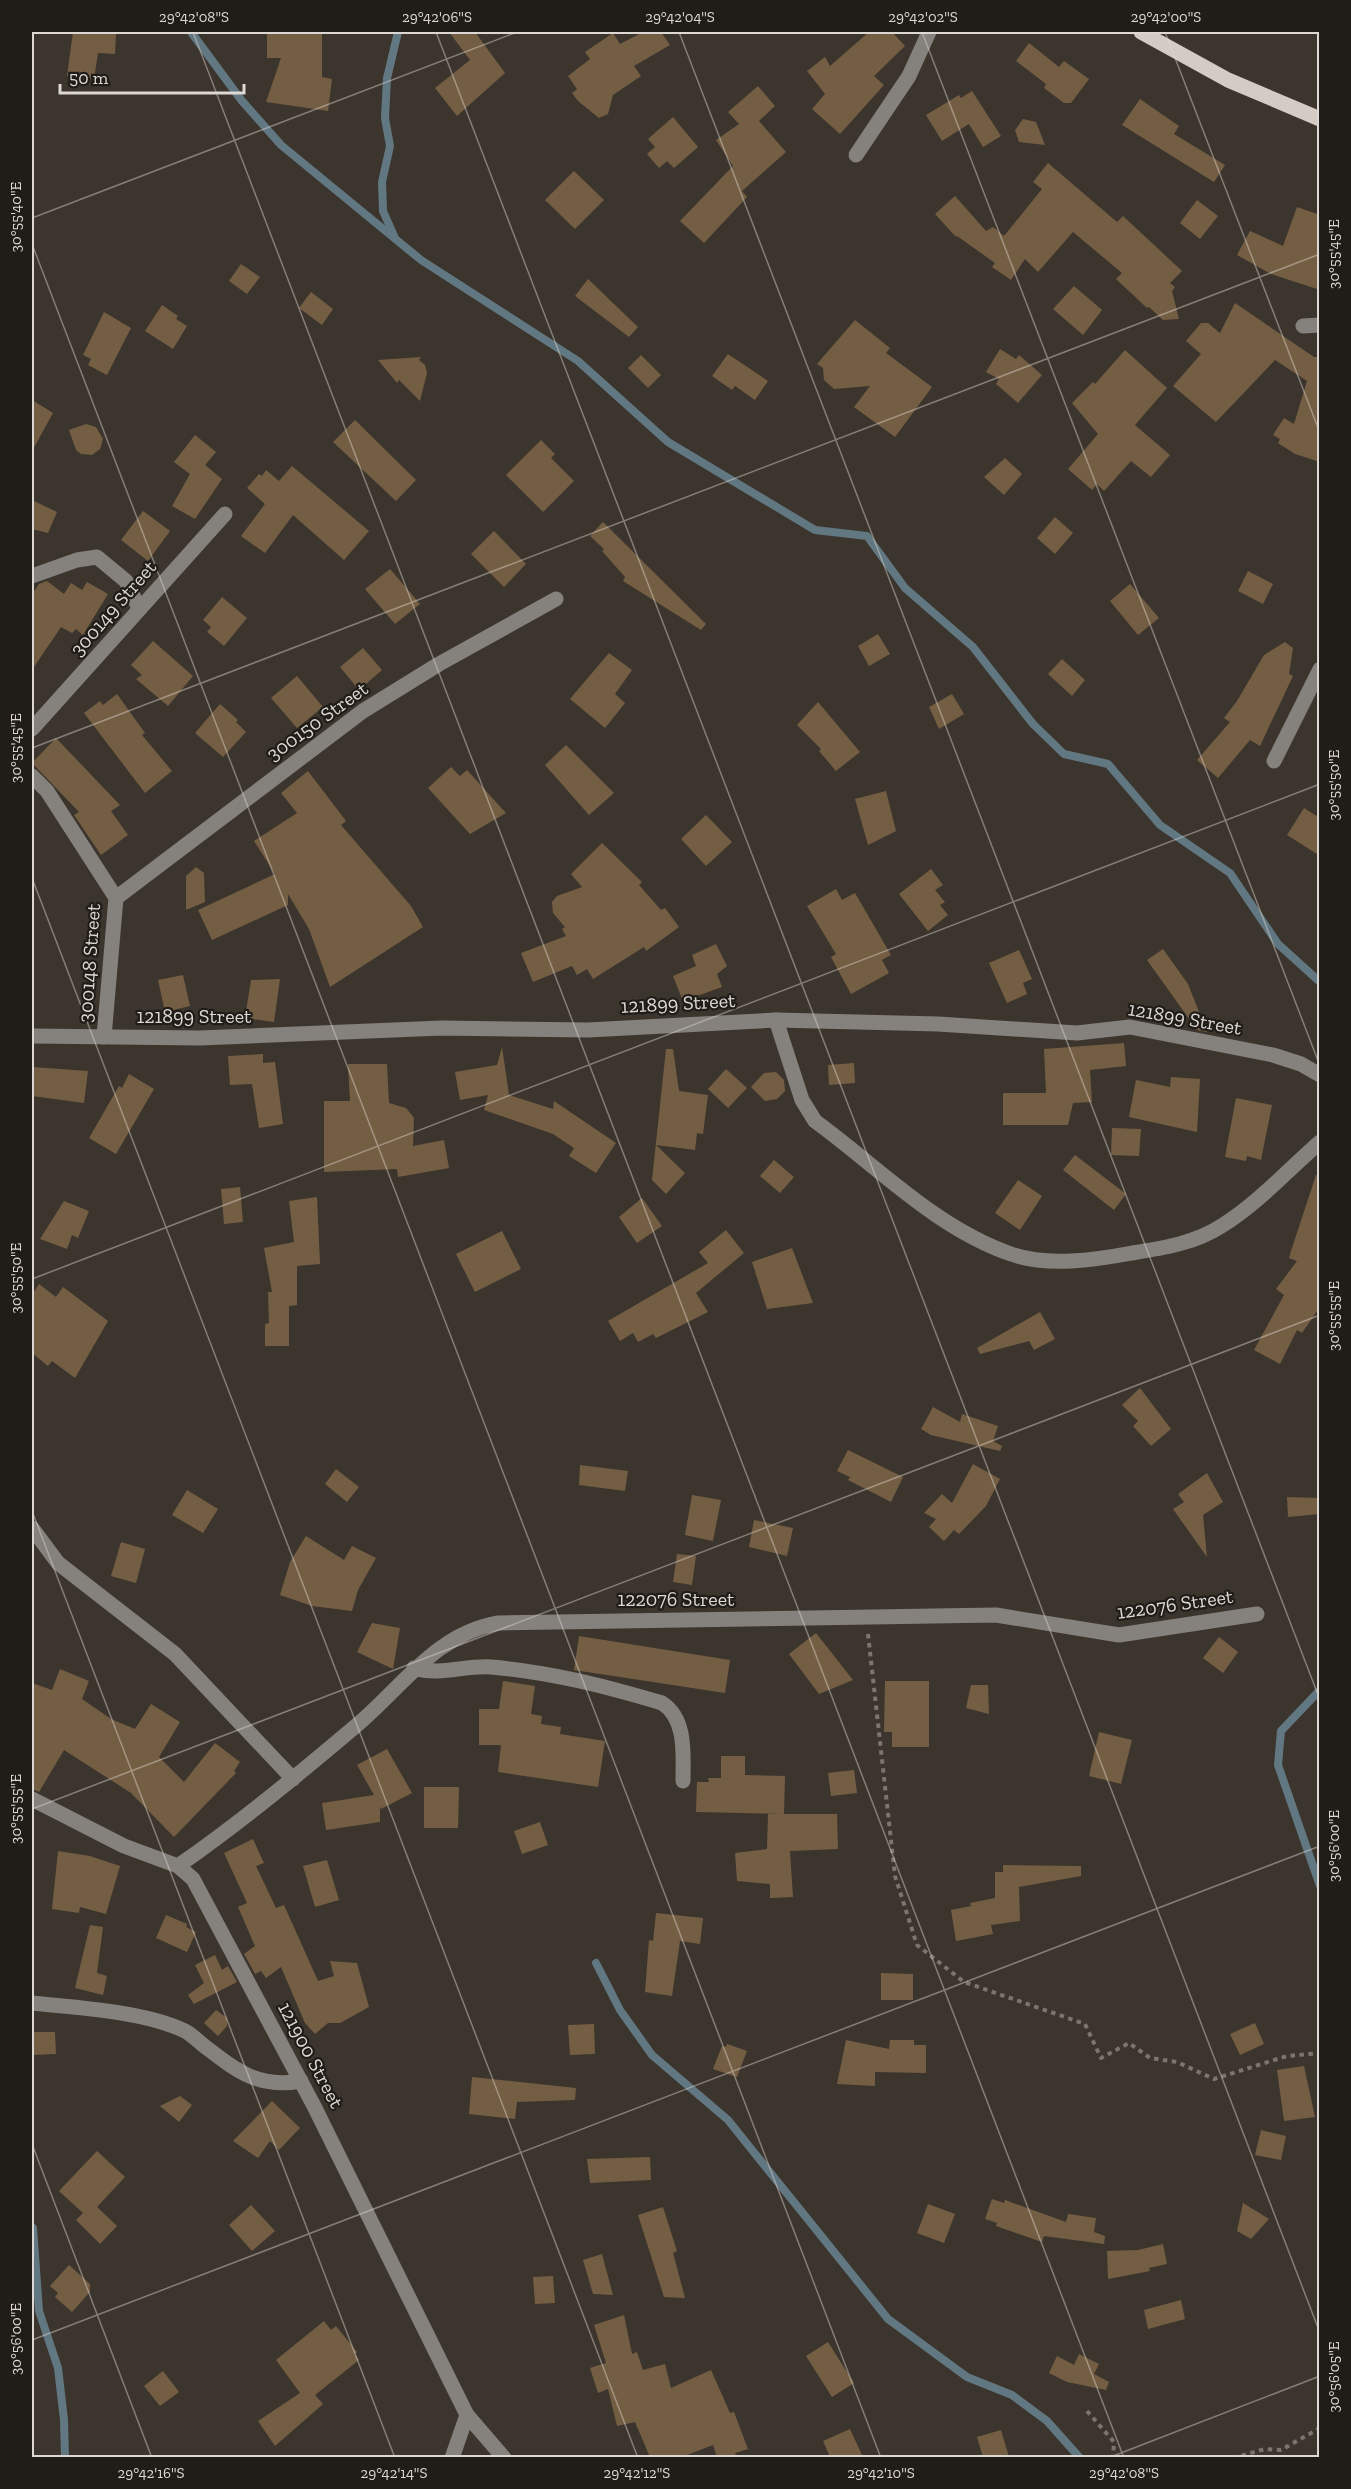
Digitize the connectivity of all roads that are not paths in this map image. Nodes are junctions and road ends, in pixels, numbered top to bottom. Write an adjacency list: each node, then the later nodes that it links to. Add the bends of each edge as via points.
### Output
1 (929, 32): 4 (street, via 909,76)
2 (1141, 32): 3 (main road, via 1228,80)
3 (1320, 119)
4 (856, 155)
5 (1320, 325): 6 (street)
6 (1303, 326)
7 (225, 514): 10 (street, 300149 Street)
8 (32, 576): 10 (street, via 97,557 126,581)
9 (556, 599): 15 (street, 300150 Street, via 363,711)
10 (139, 608): 12 (street, 300149 Street)
11 (1320, 669): 13 (street)
12 (32, 729)
13 (1274, 761)
14 (32, 776): 15 (street, 300148 Street, via 53,800)
15 (116, 898): 18 (street, 300148 Street)
16 (776, 1020): 18 (street, 121899 Street, via 588,1030 442,1028 302,1035); 19 (street, 121899 Street, via 1077,1033 1146,1029 1273,1055); 20 (street, via 802,1100 815,1121 937,1214 1012,1255 1062,1262 1089,1261 1199,1238 1237,1215)
17 (32, 1036): 18 (street, 121899 Street)
18 (104, 1036)
19 (1320, 1075)
20 (1320, 1142)
21 (32, 1528): 24 (street, via 58,1563 175,1654)
22 (1257, 1614): 23 (street, 122076 Street, via 1119,1635 996,1615 498,1623 459,1635)
23 (414, 1668): 24 (street, 122076 Street, via 388,1698); 25 (street, via 431,1672 480,1666 537,1671 662,1703 669,1707 683,1740)
24 (292, 1779): 27 (street, 122076 Street)
25 (683, 1781)
26 (32, 1799): 27 (street, 121900 Street, via 124,1846)
27 (178, 1866): 29 (street, 121900 Street, via 198,1886)
28 (32, 2003): 29 (street, via 157,2022 186,2031 261,2082)
29 (301, 2081): 30 (street, 121900 Street)
30 (467, 2415): 31 (street); 32 (street, 121900 Street)
31 (452, 2457)
32 (504, 2457)

